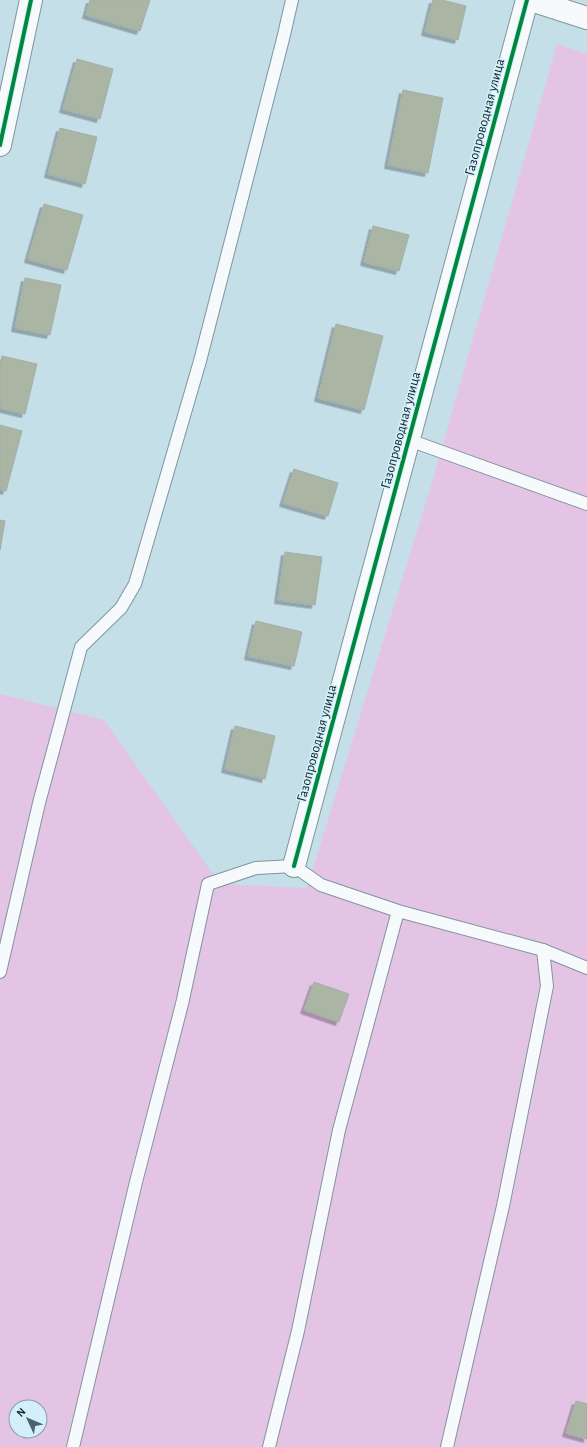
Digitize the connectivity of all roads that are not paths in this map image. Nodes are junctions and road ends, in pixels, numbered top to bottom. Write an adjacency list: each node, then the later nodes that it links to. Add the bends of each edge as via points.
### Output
1 (32, 0): 6 (street)
2 (292, 0): 13 (lane, via 200,361 135,584 121,608 80,647 38,803)
3 (527, 0): 7 (street, Газопроводная улица)
4 (531, 0): 5 (street)
5 (587, 18)
6 (0, 145)
7 (409, 440): 8 (lane); 9 (street, Газопроводная улица)
8 (587, 504)
9 (294, 866): 10 (lane, via 321,885); 14 (lane, via 256,868 208,884 182,1004 136,1182)
10 (398, 911): 11 (lane); 15 (lane, via 340,1130 298,1331)
11 (543, 950): 12 (lane); 16 (lane, via 547,986 503,1206)
12 (587, 968)
13 (0, 972)
14 (73, 1447)
15 (269, 1447)
16 (447, 1447)

